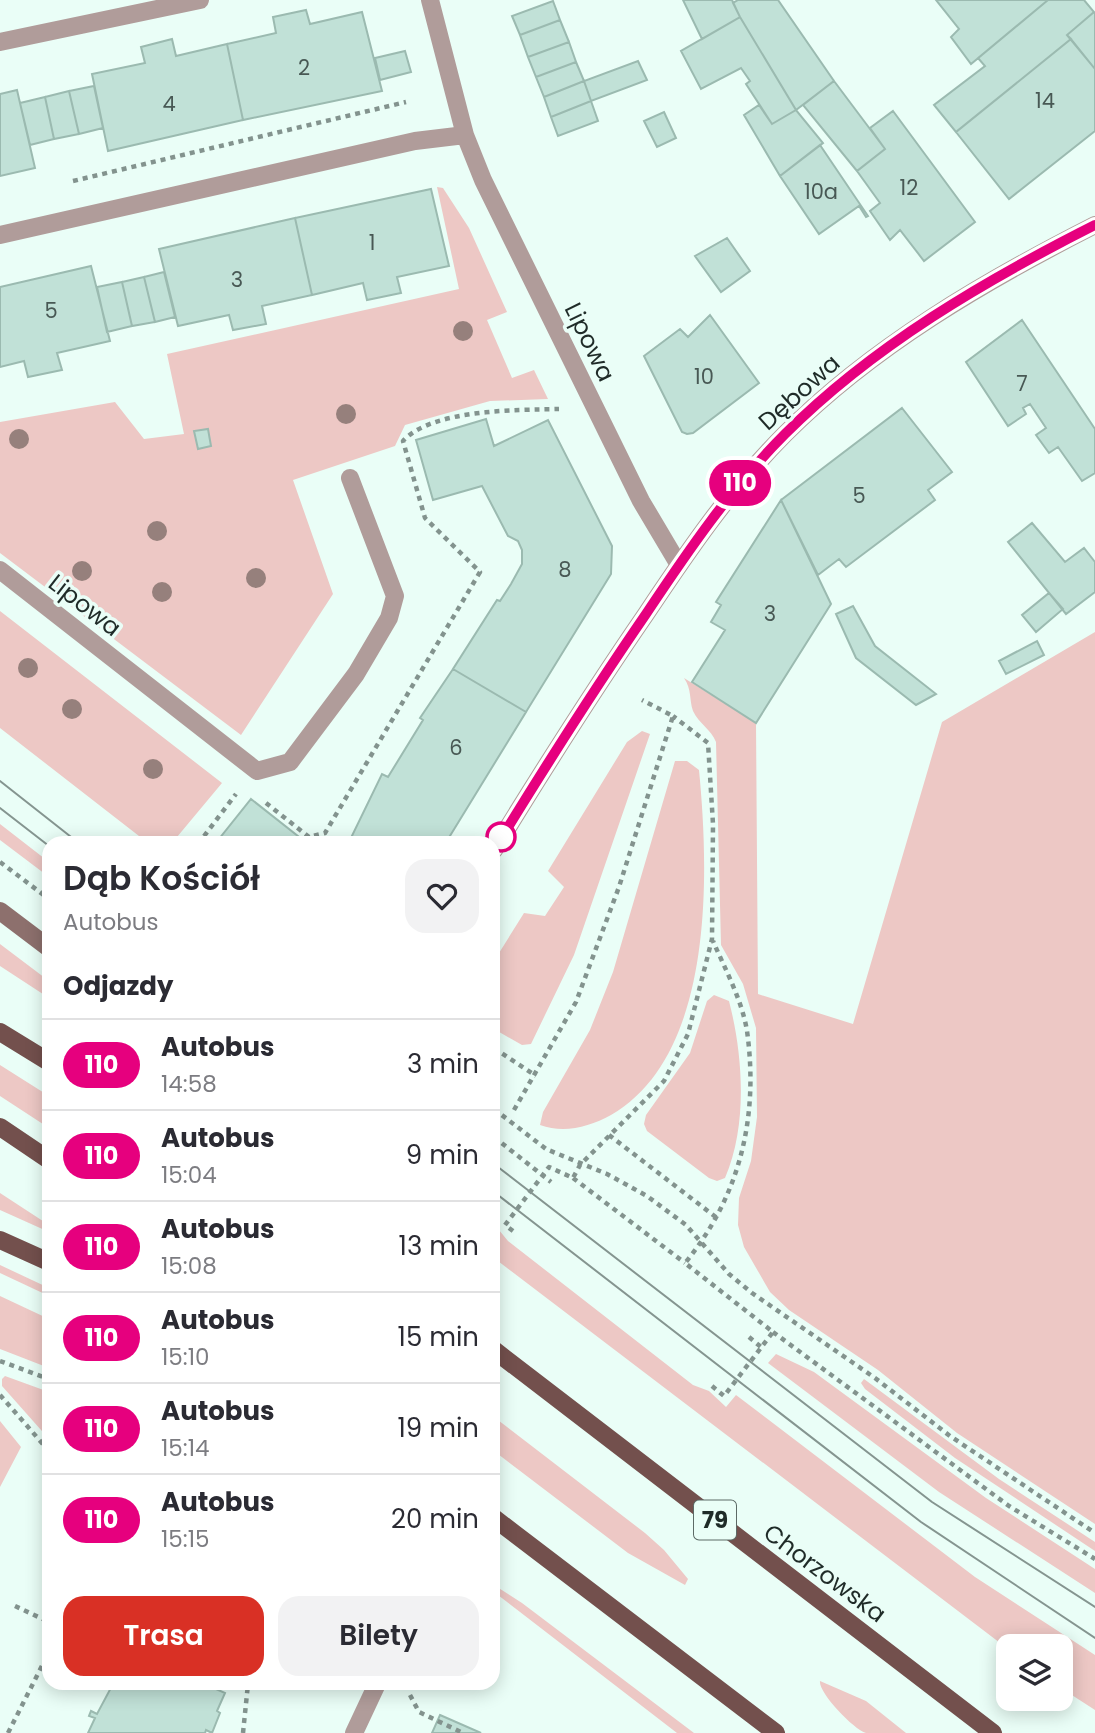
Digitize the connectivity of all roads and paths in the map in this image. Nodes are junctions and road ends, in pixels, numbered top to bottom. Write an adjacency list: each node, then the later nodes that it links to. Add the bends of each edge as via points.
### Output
1 (200, 0): 3 (street)
2 (430, 0): 5 (street, Lipowa)
3 (0, 42)
4 (406, 102): 6 (path)
5 (465, 135): 8 (street, via 415,141); 11 (street, Lipowa, via 482,180 635,489)
6 (68, 182)
7 (1095, 225): 11 (street, Dębowa, via 1011,267 846,379 785,434)
8 (0, 235)
9 (559, 410): 19 (path, via 485,410 412,431 403,441 425,519 480,572 325,833)
10 (350, 478): 12 (street, Lipowa, via 395,596 390,618 356,674 290,762 257,771)
11 (679, 565): 20 (street, Dębowa)
12 (0, 569)
13 (642, 700): 14 (path)
14 (673, 716): 24 (path, via 708,743); 29 (path, via 619,887 576,1002)
15 (243, 785): 17 (path)
16 (262, 800): 18 (path)
17 (204, 836)
18 (308, 836)
19 (313, 836)
20 (500, 840)
21 (0, 862): 22 (path)
22 (42, 894)
23 (0, 911): 25 (main road)
24 (712, 939): 33 (path, via 688,1034 664,1081); 40 (path, via 744,1018 748,1072 741,1163)
25 (42, 943)
26 (0, 1032): 28 (main road)
27 (500, 1052): 29 (path)
28 (42, 1058)
29 (536, 1076): 30 (path)
30 (514, 1110)
31 (500, 1114): 36 (path, via 545,1149)
32 (0, 1128): 35 (main road)
33 (609, 1135): 36 (path); 40 (path)
34 (500, 1142): 37 (path)
35 (42, 1155)
36 (580, 1165): 38 (path); 43 (path, via 648,1196)
37 (542, 1176): 38 (path, via 550,1167); 39 (path); 41 (path, via 505,1225)
38 (573, 1178): 45 (path)
39 (551, 1182)
40 (717, 1219): 43 (path)
41 (513, 1231)
42 (0, 1240): 44 (main road)
43 (702, 1242): 45 (path); 56 (path, via 752,1293 950,1436)
44 (42, 1259)
45 (685, 1263): 46 (path)
46 (773, 1332): 48 (path); 57 (path, via 1009,1506)
47 (749, 1337): 48 (path)
48 (761, 1347): 52 (path, via 724,1396)
49 (500, 1355): 69 (main road, Chorzowska / 79)
50 (0, 1361): 51 (path)
51 (42, 1376)
52 (712, 1386)
53 (0, 1395): 54 (path)
54 (42, 1443)
55 (500, 1523): 68 (main road)
56 (1095, 1533)
57 (1095, 1559)
58 (15, 1606): 59 (path)
59 (42, 1619)
60 (42, 1666): 64 (path)
61 (247, 1690): 65 (path)
62 (374, 1690): 66 (street)
63 (410, 1690): 67 (path, via 419,1712)
64 (8, 1733)
65 (243, 1733)
66 (354, 1733)
67 (463, 1733)
68 (776, 1733)
69 (993, 1733)

